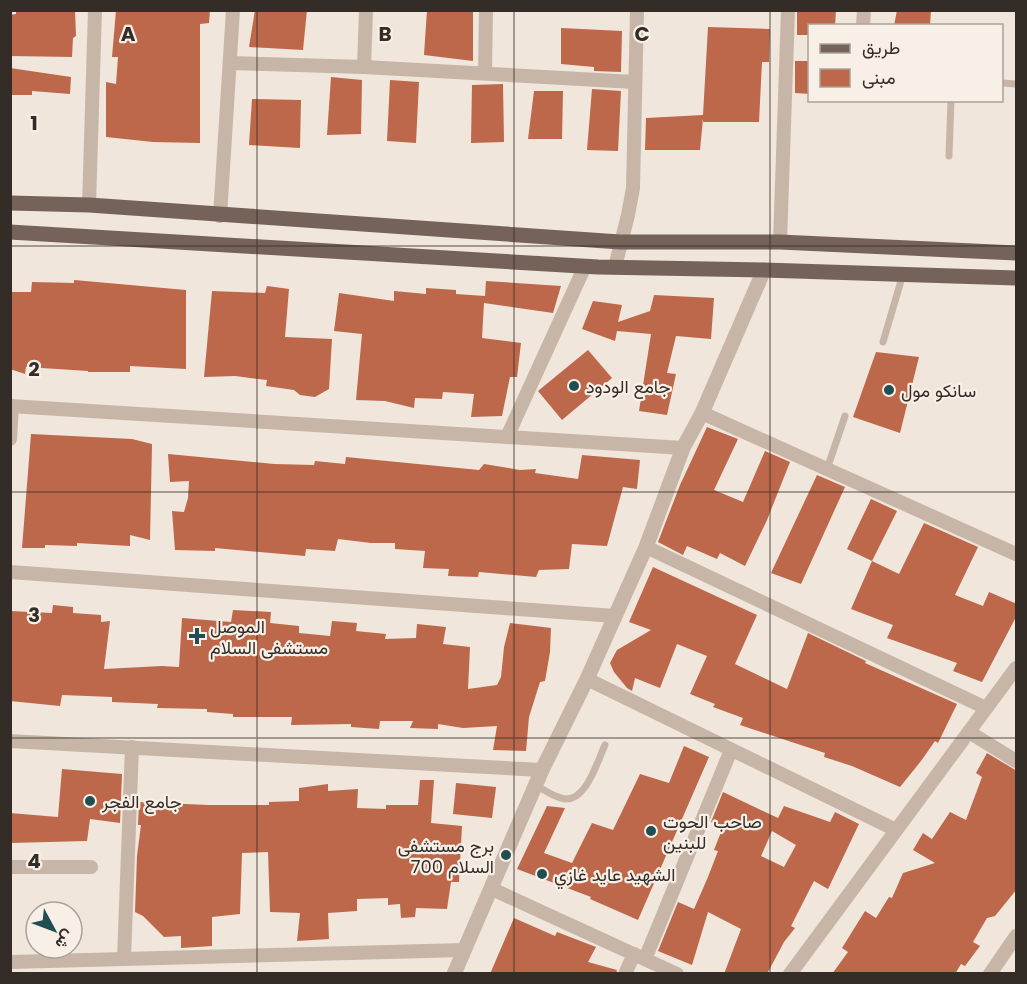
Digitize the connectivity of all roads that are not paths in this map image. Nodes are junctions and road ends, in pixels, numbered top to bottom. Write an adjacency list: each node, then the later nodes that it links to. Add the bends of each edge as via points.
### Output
1 (95, 10): 14 (street)
2 (233, 10): 7 (street)
3 (366, 10): 8 (street)
4 (486, 10): 9 (street)
5 (637, 10): 10 (street)
6 (788, 10): 18 (street)
7 (231, 63): 8 (street); 15 (street)
8 (364, 67): 9 (street)
9 (484, 74): 10 (street)
10 (634, 82): 17 (street, via 633,188)
11 (951, 102): 12 (lane)
12 (949, 156)
13 (10, 202): 14 (main road)
14 (89, 205): 15 (main road)
15 (220, 216): 17 (main road)
16 (10, 232): 20 (main road)
17 (620, 242): 18 (main road); 21 (street)
18 (780, 242): 19 (main road)
19 (1017, 253)
20 (585, 266): 21 (main road); 29 (street)
21 (615, 267): 22 (main road)
22 (764, 270): 23 (main road); 27 (street)
23 (903, 274): 24 (main road); 25 (lane)
24 (1017, 278)
25 (883, 342)
26 (11, 406): 29 (street); 30 (street)
27 (702, 413): 31 (street); 32 (street)
28 (845, 416): 32 (lane)
29 (507, 437): 31 (street)
30 (10, 439)
31 (683, 448): 33 (street)
32 (827, 469): 34 (street)
33 (646, 547): 36 (street); 39 (street)
34 (1017, 554)
35 (10, 572): 36 (street)
36 (615, 616): 38 (street)
37 (1017, 668): 39 (street)
38 (586, 679): 44 (street); 46 (street)
39 (986, 708): 40 (street)
40 (969, 732): 45 (street); 48 (street)
41 (10, 741): 43 (street)
42 (605, 745): 47 (lane, via 583,791 574,798 562,799)
43 (132, 747): 46 (street); 55 (street)
44 (731, 750): 48 (street); 54 (street)
45 (1017, 761)
46 (542, 770): 47 (street)
47 (535, 785): 51 (street)
48 (896, 830): 60 (street)
49 (10, 867): 50 (street)
50 (91, 867)
51 (492, 889): 53 (street); 54 (street)
52 (1017, 936): 61 (street)
53 (464, 950): 55 (street); 57 (street)
54 (640, 956): 58 (street); 59 (street)
55 (124, 959): 56 (street)
56 (10, 962)
57 (454, 974)
58 (625, 974)
59 (677, 974)
60 (790, 974)
61 (990, 974)

